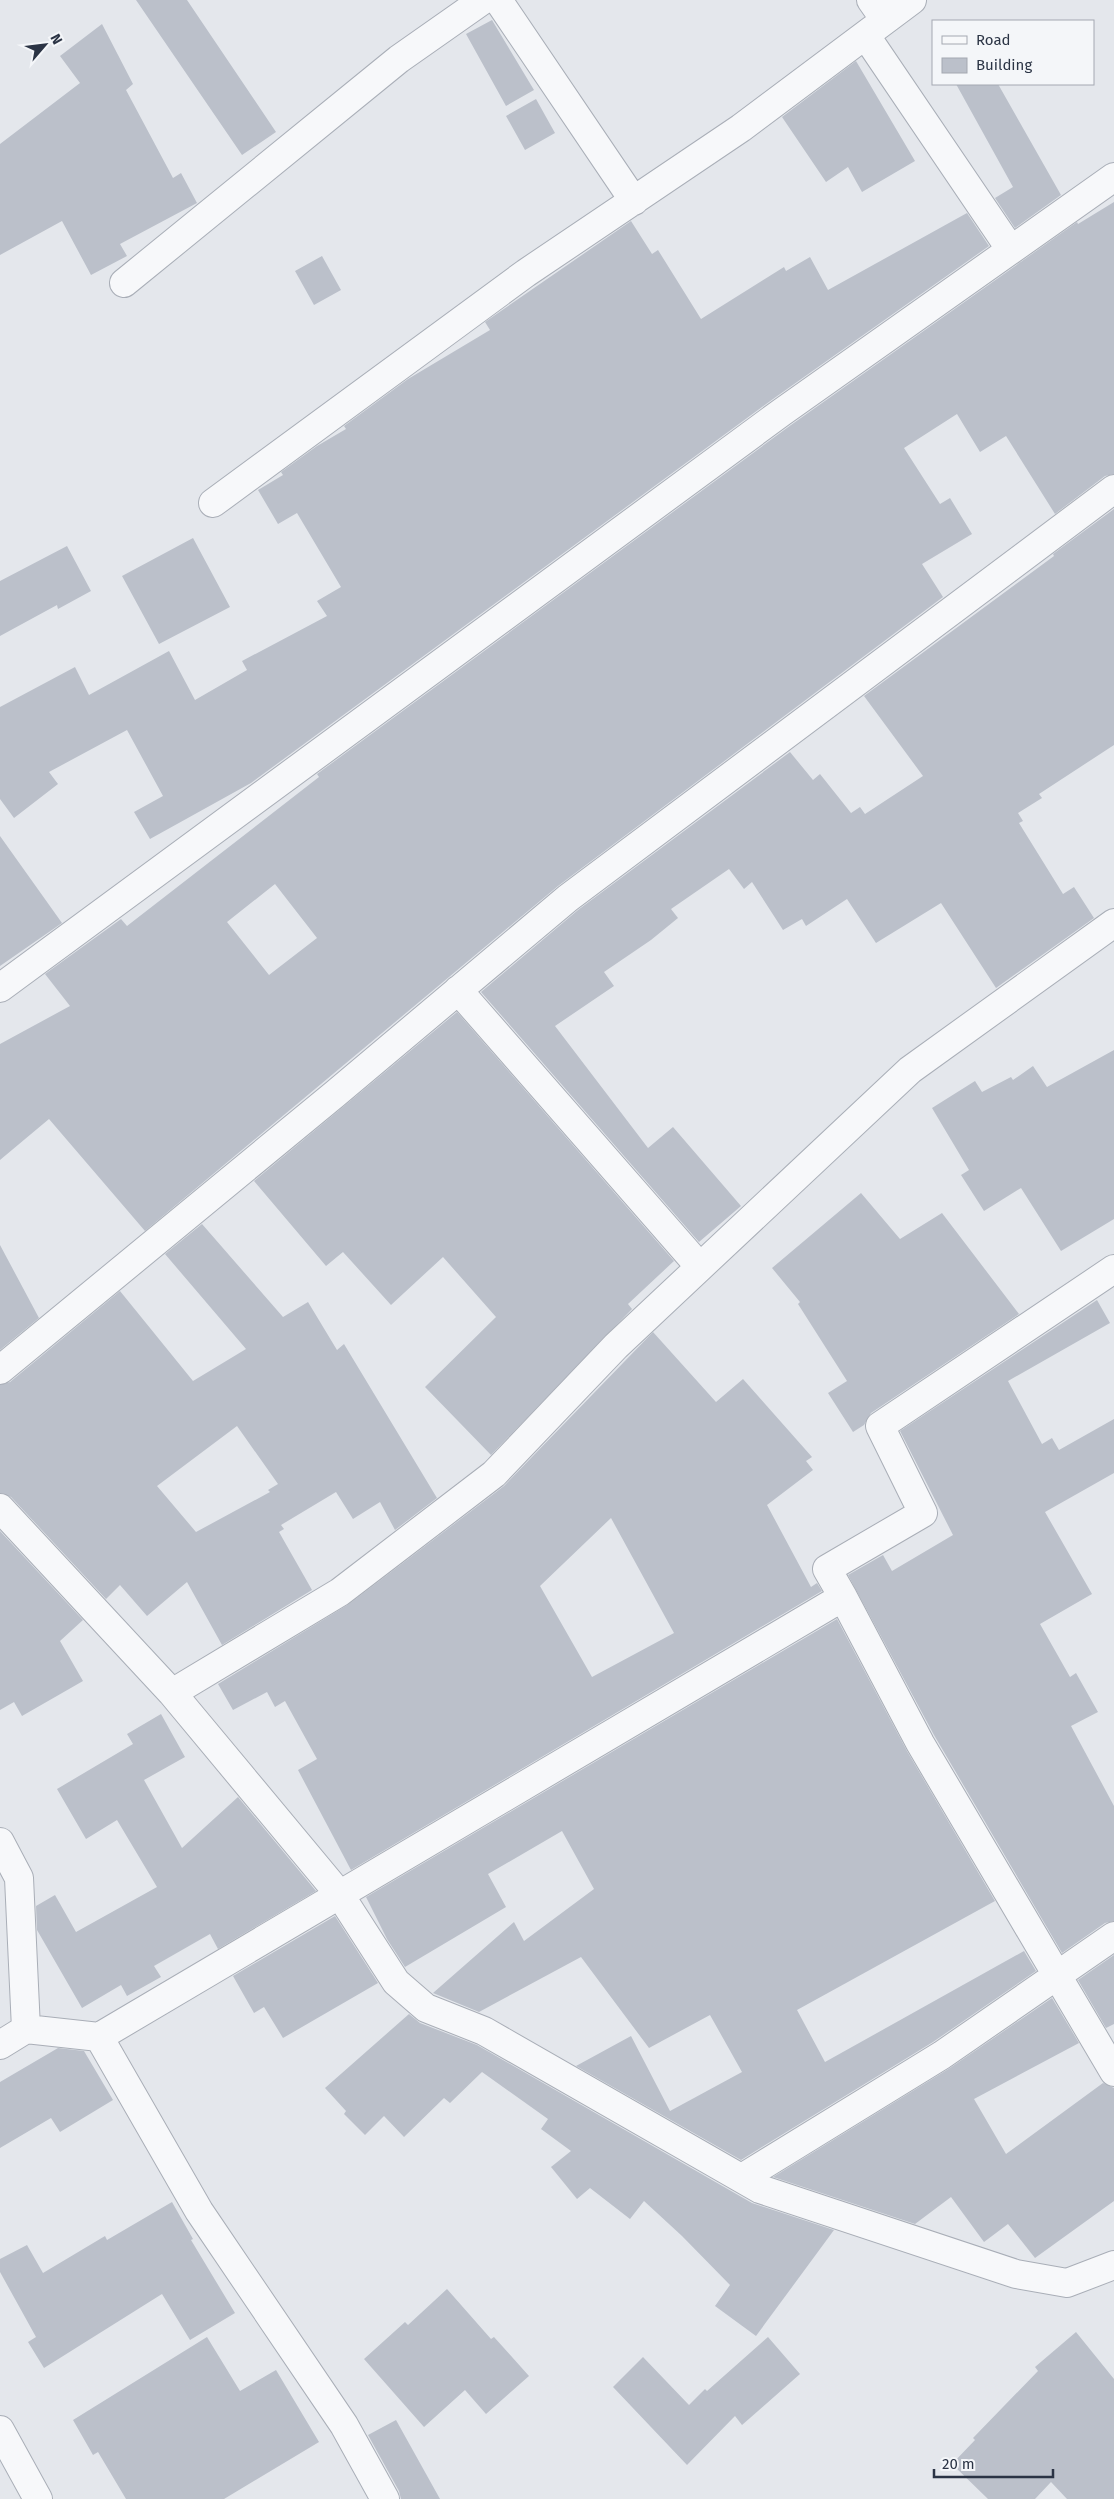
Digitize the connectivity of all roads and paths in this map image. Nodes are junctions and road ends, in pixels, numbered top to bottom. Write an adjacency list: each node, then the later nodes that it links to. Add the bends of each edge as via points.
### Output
1 (484, 0): 8 (street, via 399,58)
2 (498, 0): 6 (street)
3 (912, 0): 4 (street)
4 (874, 19): 6 (street, via 741,128); 7 (street)
5 (1114, 177): 7 (street)
6 (634, 201): 10 (street, via 526,273)
7 (1011, 250): 12 (street, via 782,412)
8 (124, 283)
9 (1112, 495): 13 (street, via 568,898)
10 (213, 503)
11 (1114, 923): 14 (street, via 910,1070)
12 (0, 988)
13 (458, 990): 14 (street); 16 (street)
14 (700, 1267): 19 (street, via 616,1346 494,1474 340,1592)
15 (1114, 1269): 18 (street, via 880,1426 923,1513 827,1569)
16 (0, 1370)
17 (0, 1508): 19 (street)
18 (843, 1597): 21 (street); 23 (street, via 920,1743)
19 (172, 1693): 21 (street)
20 (0, 1842): 24 (street, via 19,1878)
21 (340, 1895): 25 (street); 28 (street, via 396,1982 426,2008 484,2032)
22 (1114, 1936): 23 (street)
23 (1057, 1976): 27 (street); 28 (street, via 942,2055)
24 (26, 2029): 25 (street); 26 (street)
25 (99, 2037): 32 (street, via 199,2211 344,2425)
26 (0, 2045)
27 (1114, 2072)
28 (742, 2178): 29 (street, via 760,2189 1016,2274 1066,2283)
29 (1114, 2266)
30 (0, 2430): 31 (street)
31 (38, 2499)
32 (385, 2499)

